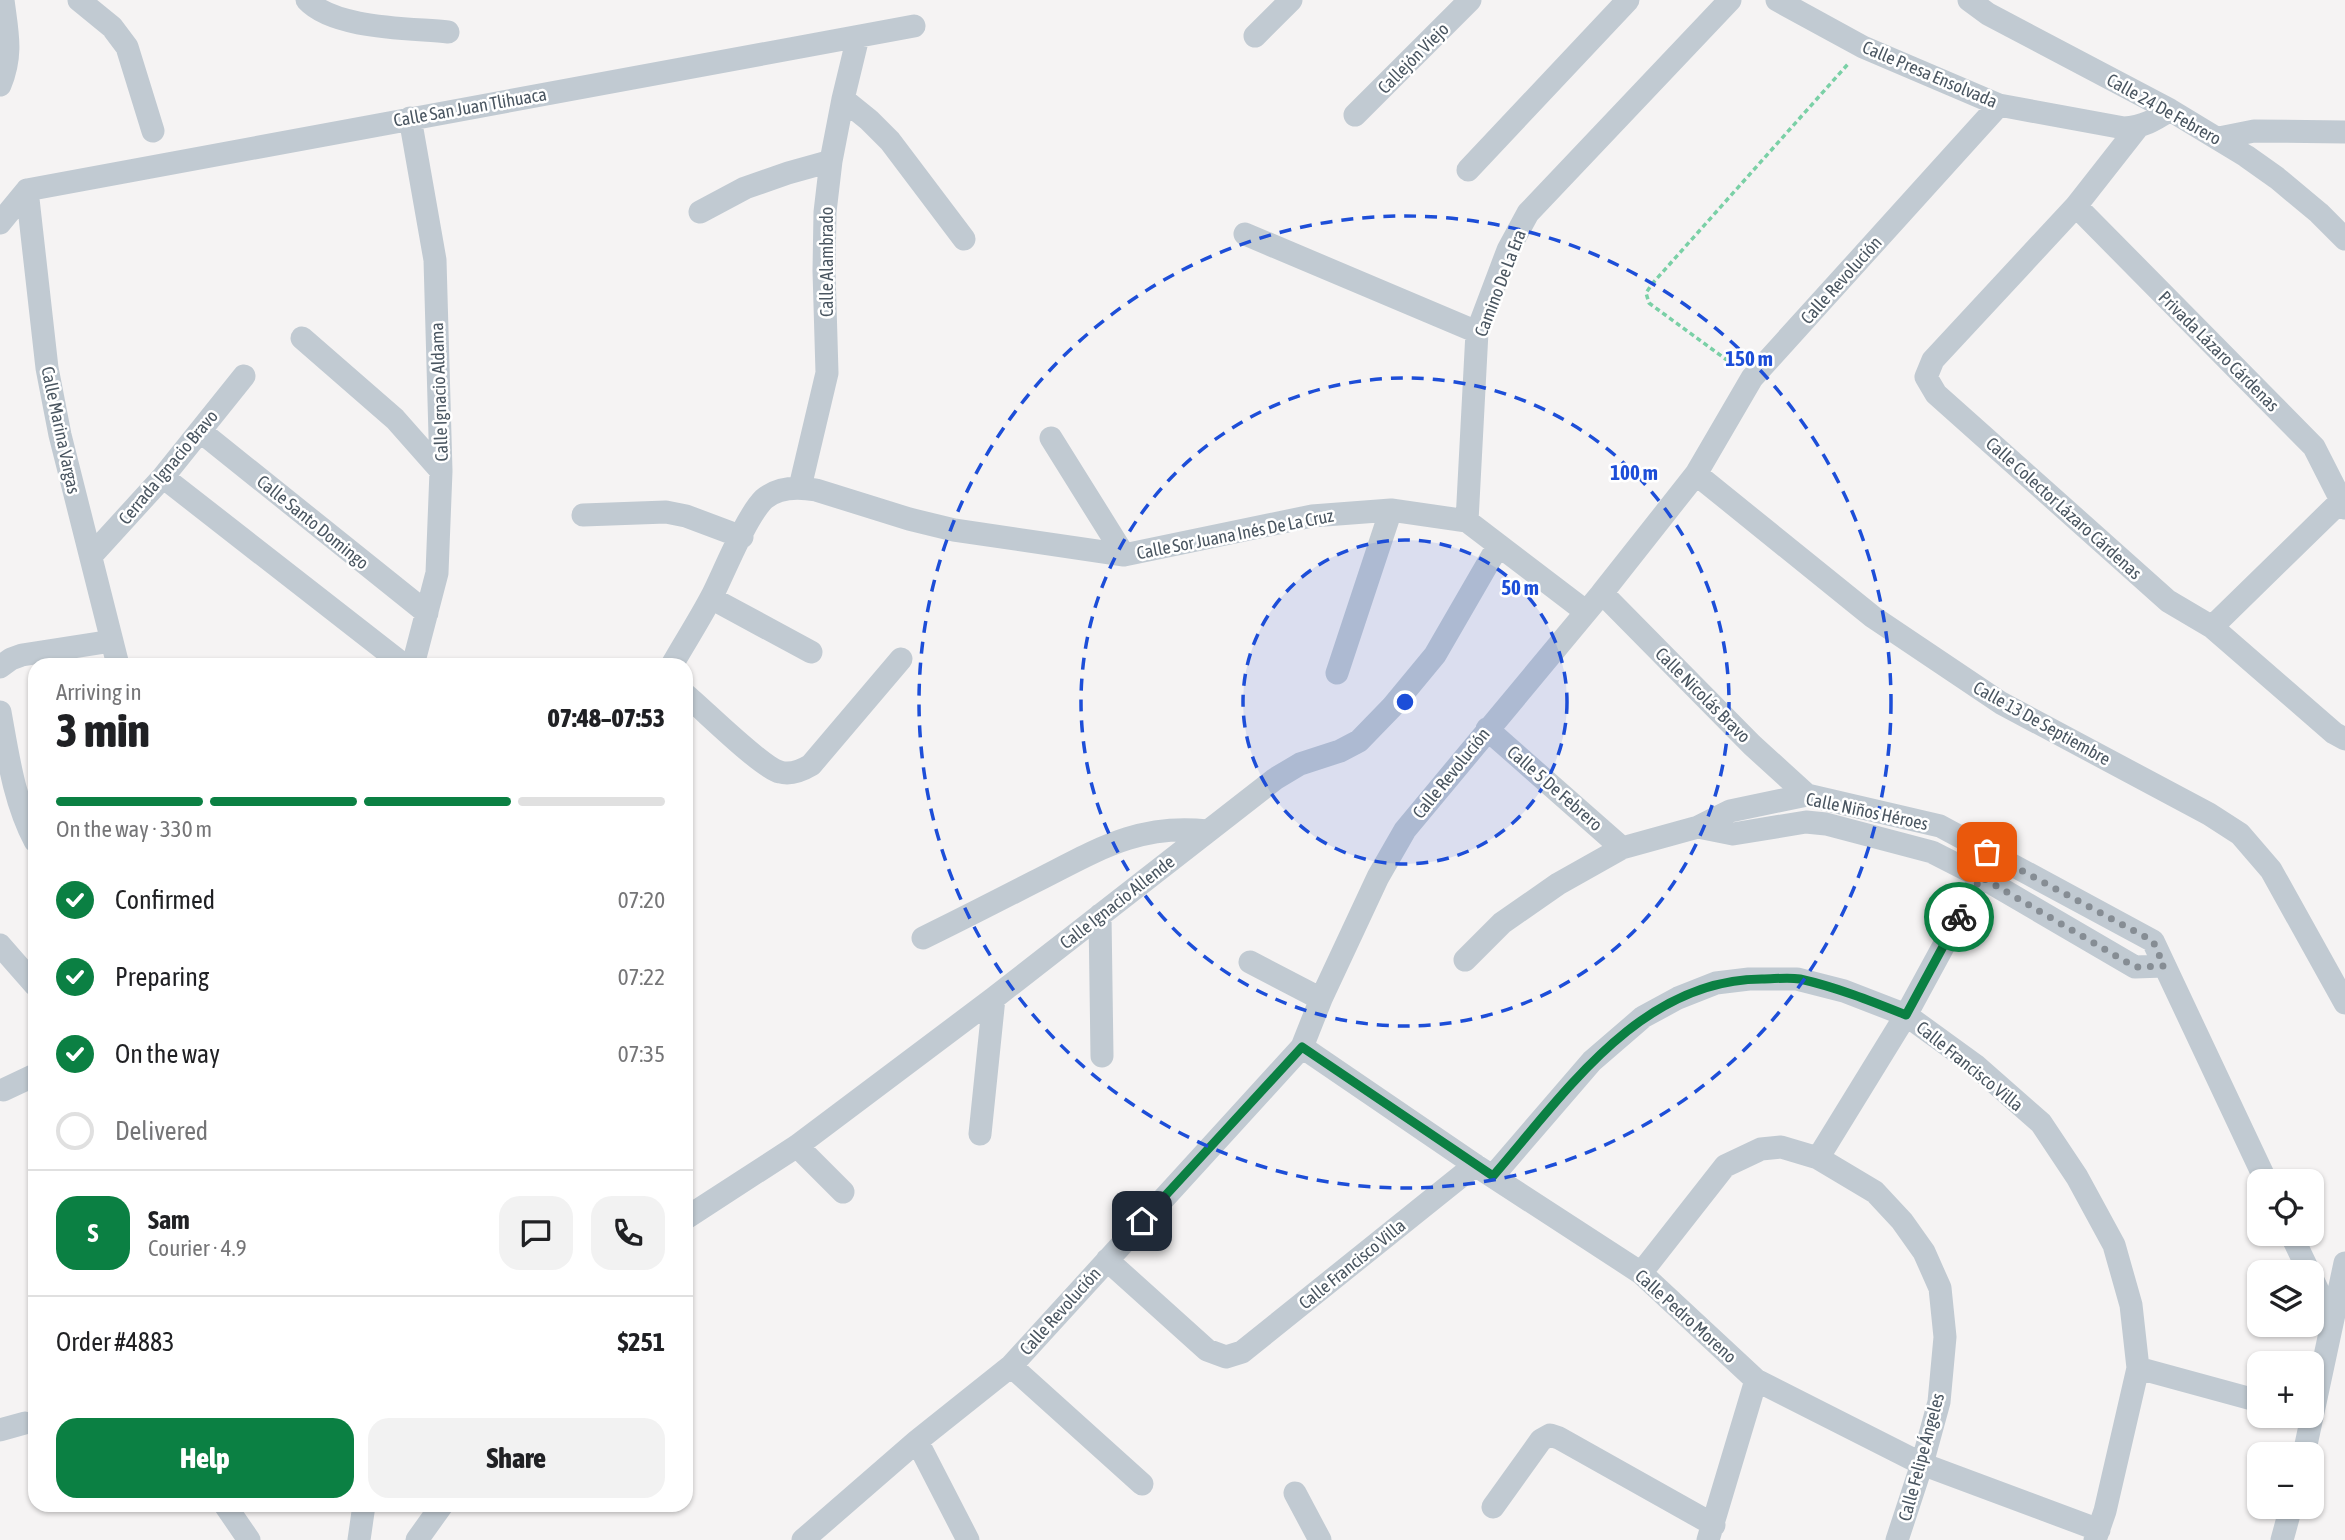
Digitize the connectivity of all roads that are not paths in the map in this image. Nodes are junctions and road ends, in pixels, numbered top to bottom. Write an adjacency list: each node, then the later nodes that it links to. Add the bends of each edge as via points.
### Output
1 (3, 0): 15 (street, via 10,46)
2 (79, 0): 22 (street, via 112,27 127,47)
3 (307, 0): 12 (street, via 344,21)
4 (1291, 0): 13 (street)
5 (1470, 0): 19 (street, Callejón Viejo)
6 (1628, 0): 26 (street)
7 (1730, 0): 34 (street, Camino De La Era, via 1528,213 1508,250)
8 (1777, 0): 17 (street, Calle Presa Ensolvada, via 1863,47)
9 (1969, 0): 10 (street, Calle 24 De Febrero)
10 (1993, 7): 18 (street, Calle 24 De Febrero)
11 (914, 26): 14 (street, Calle San Juan Tlihuaca)
12 (448, 32)
13 (1255, 36)
14 (858, 37): 16 (street, Calle Alambrado); 20 (street, Calle San Juan Tlihuaca)
15 (0, 86)
16 (842, 99): 25 (street, Calle Alambrado); 32 (street, via 890,141)
17 (1999, 105): 21 (street, Calle Presa Ensolvada, via 2113,127); 40 (street, Calle Revolución, via 1752,378)
18 (2170, 110): 21 (street); 24 (street, Calle 24 De Febrero)
19 (1355, 115)
20 (410, 118): 27 (street, Calle San Juan Tlihuaca); 39 (street, Calle Ignacio Aldama, via 435,260)
21 (2138, 127): 28 (street)
22 (153, 131)
23 (2345, 132): 24 (street, via 2254,131)
24 (2219, 138): 33 (street, Calle 24 De Febrero, via 2277,178)
25 (831, 161): 29 (street, via 745,188); 42 (street, Calle Alambrado, via 825,212 827,373)
26 (1468, 170)
27 (27, 190): 30 (street); 50 (street, Calle Marina Vargas, via 47,368)
28 (2076, 205): 43 (street, Privada Lázaro Cárdenas, via 2314,447); 55 (street, Calle Colector Lázaro Cárdenas, via 1933,360 1926,377 1936,394 2168,601)
29 (700, 212)
30 (0, 223)
31 (1245, 233): 34 (street)
32 (964, 239)
33 (2345, 239)
34 (1477, 332): 46 (street, Camino De La Era)
35 (302, 338): 39 (street, via 395,419)
36 (244, 376): 37 (street, Cerrada Ignacio Bravo)
37 (200, 431): 41 (street, Cerrada Ignacio Bravo); 54 (street, Calle Santo Domingo)
38 (1051, 438): 49 (street)
39 (441, 471): 54 (street, Calle Ignacio Aldama, via 437,573)
40 (1696, 474): 51 (street, Calle Revolución); 84 (street, Calle 13 De Septiembre, via 1873,617 2001,703 2240,834 2271,870)
41 (163, 477): 50 (street, Cerrada Ignacio Bravo); 59 (street)
42 (800, 488): 47 (street, via 766,498); 49 (street, Calle Sor Juana Inés De La Cruz, via 954,530)
43 (2343, 504): 55 (street)
44 (1391, 510): 46 (street, Calle Sor Juana Inés De La Cruz); 49 (street, Calle Sor Juana Inés De La Cruz, via 1312,516); 64 (street)
45 (583, 515): 47 (street, via 666,512)
46 (1467, 521): 48 (street)
47 (741, 537): 52 (street)
48 (1498, 546): 53 (street); 72 (street, Calle Ignacio Allende, via 1435,655 1359,741 1300,764)
49 (1124, 555)
50 (91, 556): 56 (street, Calle Marina Vargas)
51 (1602, 593): 53 (street, Calle Revolución); 69 (street, Calle Nicolás Bravo, via 1752,745)
52 (711, 598): 57 (street); 61 (street)
53 (1585, 611): 67 (street, Calle Revolución)
54 (427, 613): 60 (street, Calle Ignacio Aldama)
55 (2211, 627): 68 (street)
56 (112, 641): 58 (street, Calle Marina Vargas); 63 (street, via 22,655)
57 (811, 652)
58 (116, 658)
59 (395, 658)
60 (415, 658)
61 (676, 658)
62 (901, 659): 65 (street, via 811,765 800,772 769,768)
63 (0, 667)
64 (1337, 673)
65 (693, 701)
66 (0, 712): 71 (street, via 10,771)
67 (1487, 729): 73 (street, Calle 5 De Febrero); 83 (street, Calle Revolución, via 1405,830)
68 (2345, 739)
69 (1807, 794): 70 (street, Calle Niños Héroes, via 1730,811); 80 (street, Calle Niños Héroes, via 1940,827 2153,941)
70 (1698, 827): 73 (street, Calle Niños Héroes); 74 (street, Calle Niños Héroes, via 1732,834 1791,823 1826,824 1932,852)
71 (28, 828)
72 (1207, 831): 75 (street, Calle Ignacio Allende); 76 (street, via 1150,832 1110,844)
73 (1622, 848): 78 (street, Calle Niños Héroes, via 1502,923)
74 (1981, 877): 80 (street, Calle Niños Héroes, via 2135,967); 85 (street)
75 (1100, 915): 82 (street, Calle Ignacio Allende); 87 (street)
76 (923, 938)
77 (0, 945): 81 (street)
78 (1465, 960)
79 (1250, 962): 83 (street)
80 (2164, 966): 93 (street, Calle Niños Héroes)
81 (28, 977)
82 (994, 998): 90 (street); 91 (street, Calle Ignacio Allende)
83 (1321, 999): 86 (street, Calle Revolución)
84 (2345, 1003)
85 (1906, 1015): 92 (street); 94 (street, Calle Francisco Villa, via 1797,979 1716,983 1643,1017 1592,1061); 104 (street, Calle Francisco Villa, via 1975,1065 2040,1123 2077,1177 2114,1245 2131,1305)
86 (1302, 1047): 94 (street, Calle Pedro Moreno); 97 (street, Calle Revolución)
87 (1102, 1056)
88 (28, 1078): 89 (street)
89 (3, 1090)
90 (980, 1134)
91 (797, 1146): 95 (street); 96 (street, Calle Ignacio Allende)
92 (1818, 1158): 99 (street, Calle Felipe Ángeles, via 1782,1147 1761,1149 1725,1166); 110 (street, Calle Felipe Ángeles, via 1875,1192 1924,1252 1940,1288 1945,1337 1938,1402)
93 (2260, 1169)
94 (1484, 1171): 97 (street, Calle Francisco Villa, via 1242,1352 1226,1357 1207,1350); 99 (street, Calle Pedro Moreno)
95 (842, 1192)
96 (693, 1214)
97 (1107, 1260): 103 (street, Calle Revolución)
98 (2345, 1263): 101 (street)
99 (1641, 1273): 105 (street, Calle Pedro Moreno)
100 (2324, 1304): 101 (street)
101 (2332, 1321): 102 (street)
102 (2324, 1361)
103 (1011, 1366): 109 (street, Calle Revolución); 111 (street)
104 (2138, 1368): 106 (street); 119 (street, Calle Francisco Villa)
105 (1756, 1380): 110 (street, Calle Pedro Moreno); 118 (street)
106 (2247, 1398)
107 (25, 1423): 108 (street)
108 (0, 1430)
109 (917, 1441): 123 (street, Calle Revolución); 124 (street)
110 (1922, 1464): 119 (street, Calle Pedro Moreno); 126 (street, Calle Felipe Ángeles)
111 (1142, 1484)
112 (1295, 1493): 125 (street)
113 (1493, 1507): 118 (street, via 1541,1440 1550,1435)
114 (230, 1512): 120 (street)
115 (364, 1512): 121 (street)
116 (437, 1512): 122 (street)
117 (2288, 1519): 127 (street)
118 (1711, 1532)
119 (2097, 1535)
120 (249, 1540)
121 (359, 1540)
122 (417, 1540)
123 (803, 1540)
124 (968, 1540)
125 (1320, 1540)
126 (1897, 1540)
127 (2282, 1540)

